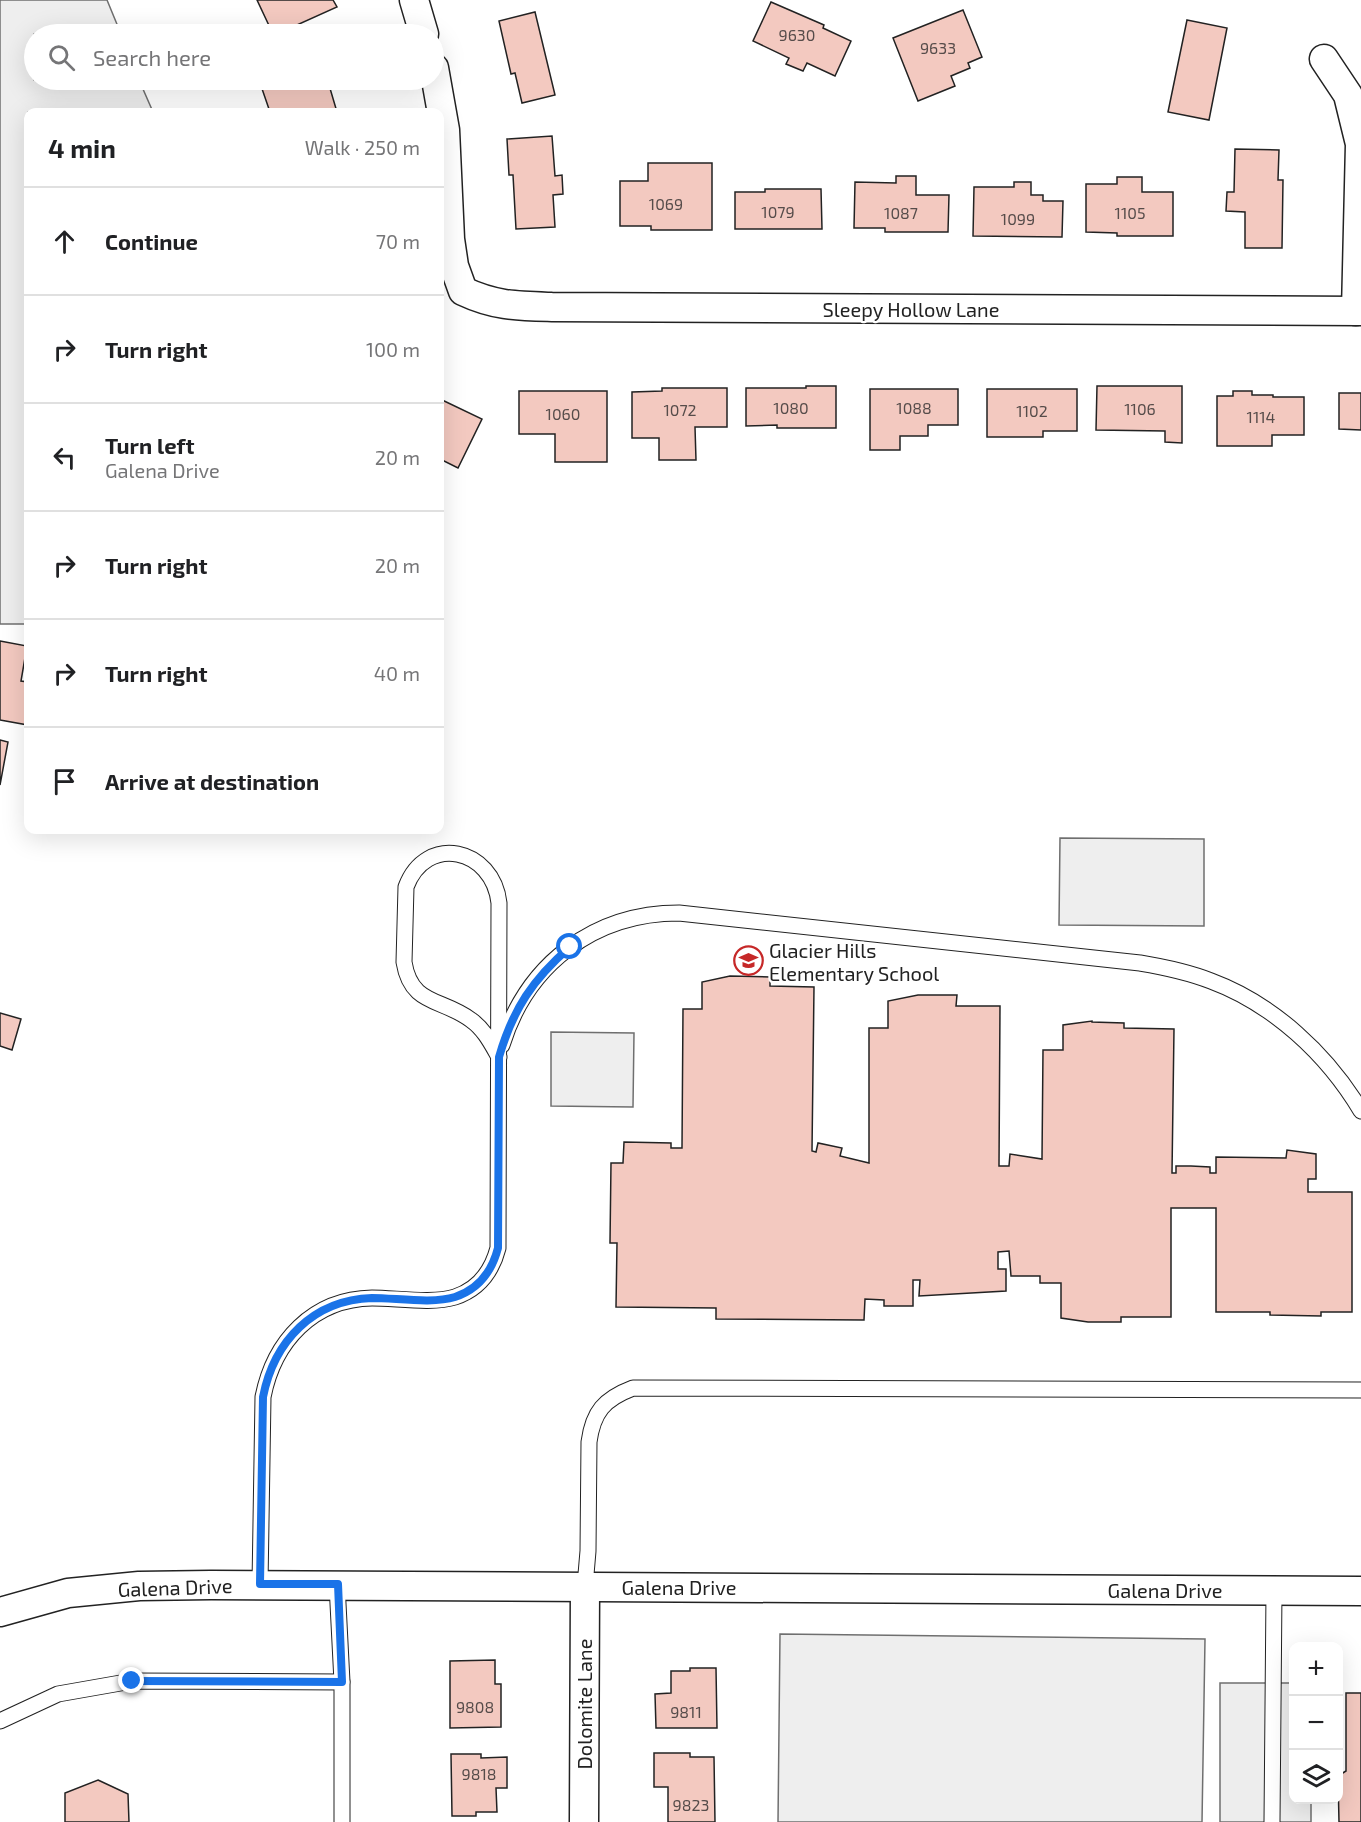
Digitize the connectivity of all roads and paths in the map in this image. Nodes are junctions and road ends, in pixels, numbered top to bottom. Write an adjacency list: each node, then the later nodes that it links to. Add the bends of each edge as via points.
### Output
1 (414, 0): 2 (street)
2 (421, 24)
3 (1324, 59): 7 (street, via 1348,95 1360,144)
4 (438, 90): 5 (street, Sleepy Hollow Lane)
5 (441, 108)
6 (444, 124): 7 (street, Sleepy Hollow Lane, via 454,266 463,291 484,301 552,307)
7 (1359, 311)
8 (499, 1057): 8 (lane, via 498,891 494,879 477,861 439,855 418,866 406,887 406,973 427,1000 455,1010 482,1030); 9 (lane, via 524,997 570,947 615,922 646,914 679,913 1128,961 1177,970 1245,997 1287,1026 1334,1071); 11 (lane, via 498,1248 489,1272 468,1292 454,1297 370,1298 329,1307 295,1330 273,1361 263,1397)
9 (1361, 1111)
10 (1361, 1390): 13 (lane, via 633,1388 607,1402 591,1428)
11 (260, 1584): 12 (street, Galena Drive); 16 (street, Galena Drive, via 139,1586 68,1593)
12 (338, 1584): 13 (street, Galena Drive); 17 (lane)
13 (585, 1586): 14 (street, Galena Drive); 20 (street, Dolomite Lane)
14 (1274, 1591): 15 (street, Galena Drive); 21 (lane)
15 (1361, 1591)
16 (0, 1612)
17 (342, 1682): 18 (lane, via 132,1681 58,1694); 19 (lane)
18 (0, 1721)
19 (342, 1822)
20 (584, 1822)
21 (1272, 1822)

